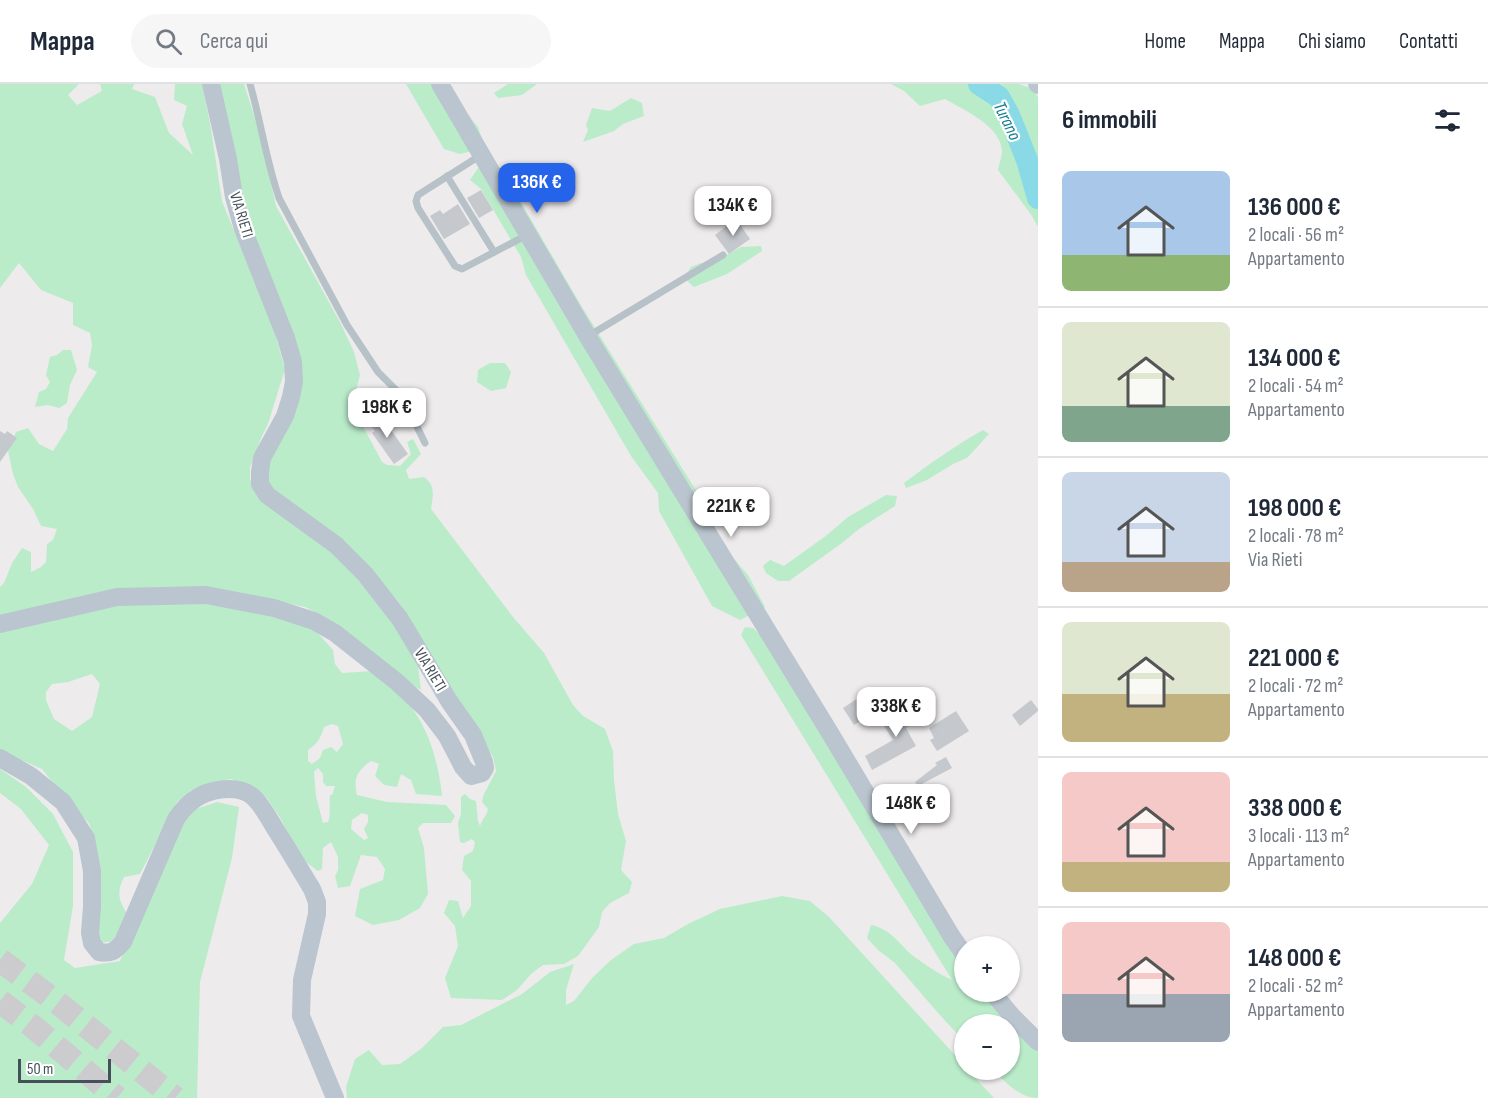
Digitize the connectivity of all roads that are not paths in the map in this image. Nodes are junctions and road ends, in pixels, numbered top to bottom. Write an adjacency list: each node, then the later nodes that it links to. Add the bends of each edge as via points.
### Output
1 (211, 84): 11 (street, VIA RIETI, via 243,229 293,362 291,397 262,458 260,484 267,495 336,544 365,574 400,620 473,735 485,768 471,776 427,710 336,633 274,608 207,595 117,597)
2 (250, 84): 10 (lane, via 279,198 347,324 378,372 402,396)
3 (440, 84): 4 (street)
4 (481, 155): 5 (lane); 6 (street)
5 (447, 176): 7 (lane); 7 (lane, via 418,195 418,208 455,266 462,268)
6 (528, 234): 7 (lane); 9 (street)
7 (494, 252)
8 (723, 255): 9 (lane)
9 (588, 337): 13 (street)
10 (425, 443)
11 (0, 624)
12 (0, 758): 16 (street, via 63,802 86,838 92,871 90,933 99,952 108,953 123,942 176,819 184,809 195,799 220,790 235,789 252,796 265,811 317,902 314,934 302,980 302,1016)
13 (954, 940)
14 (1000, 1002): 15 (street)
15 (1038, 1042)
16 (335, 1098)

